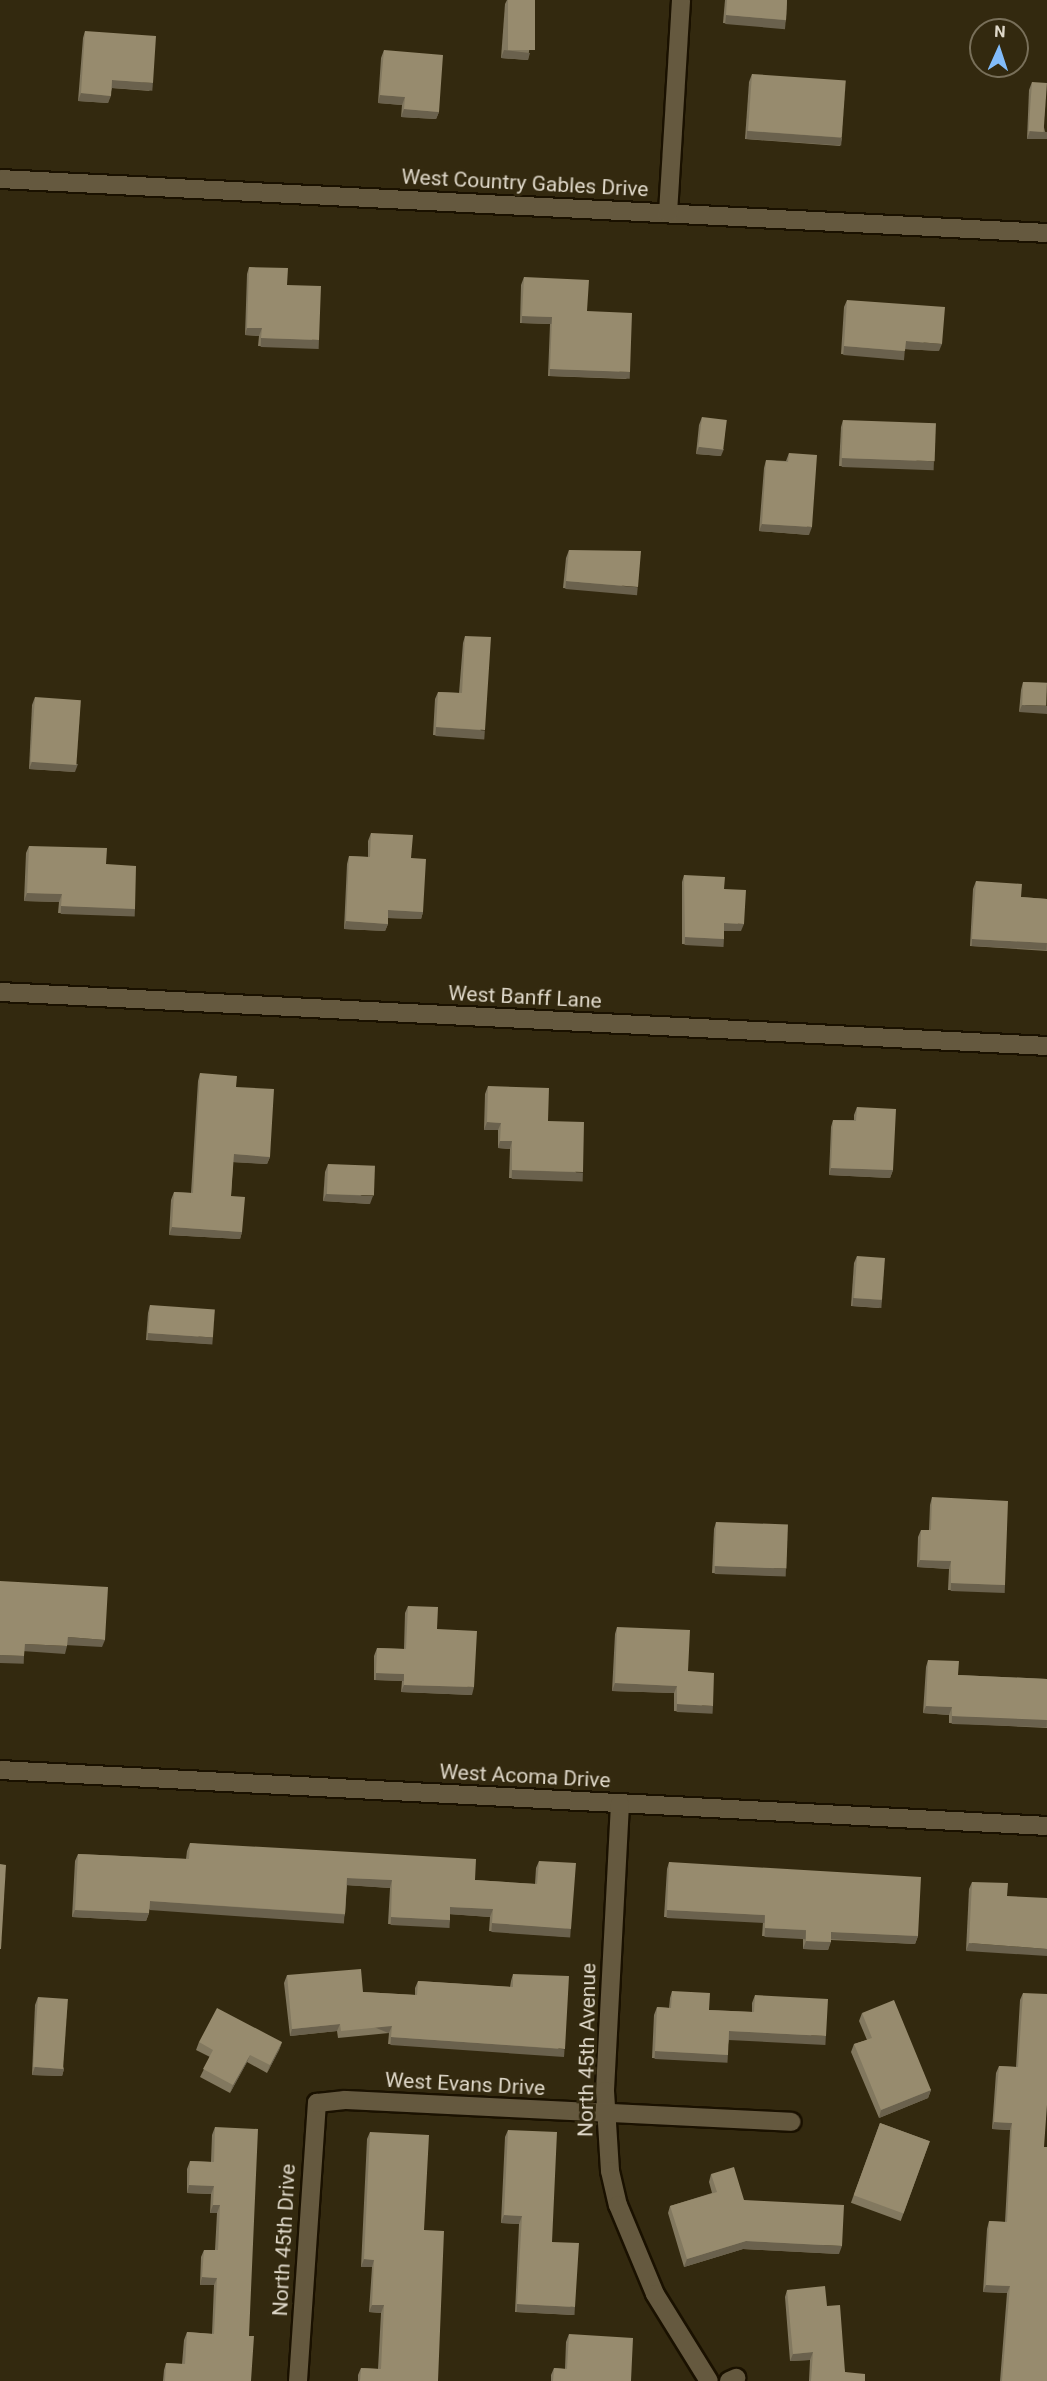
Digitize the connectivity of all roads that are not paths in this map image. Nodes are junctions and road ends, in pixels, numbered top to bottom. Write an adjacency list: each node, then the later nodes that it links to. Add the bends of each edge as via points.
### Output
1 (681, 0): 3 (street)
2 (0, 179): 3 (street, West Country Gables Drive)
3 (668, 213): 4 (street, West Country Gables Drive)
4 (1047, 233)
5 (0, 992): 6 (street, West Banff Lane)
6 (1047, 1046)
7 (0, 1770): 8 (street, West Acoma Drive)
8 (620, 1804): 9 (street, West Acoma Drive); 11 (street, North 45th Avenue)
9 (1047, 1826)
10 (317, 2103): 11 (street, West Evans Drive, via 345,2100); 13 (street, North 45th Drive)
11 (604, 2113): 12 (street, West Evans Drive); 14 (street, North 45th Avenue, via 610,2171 634,2248 655,2294)
12 (791, 2122)
13 (298, 2381)
14 (709, 2381)

